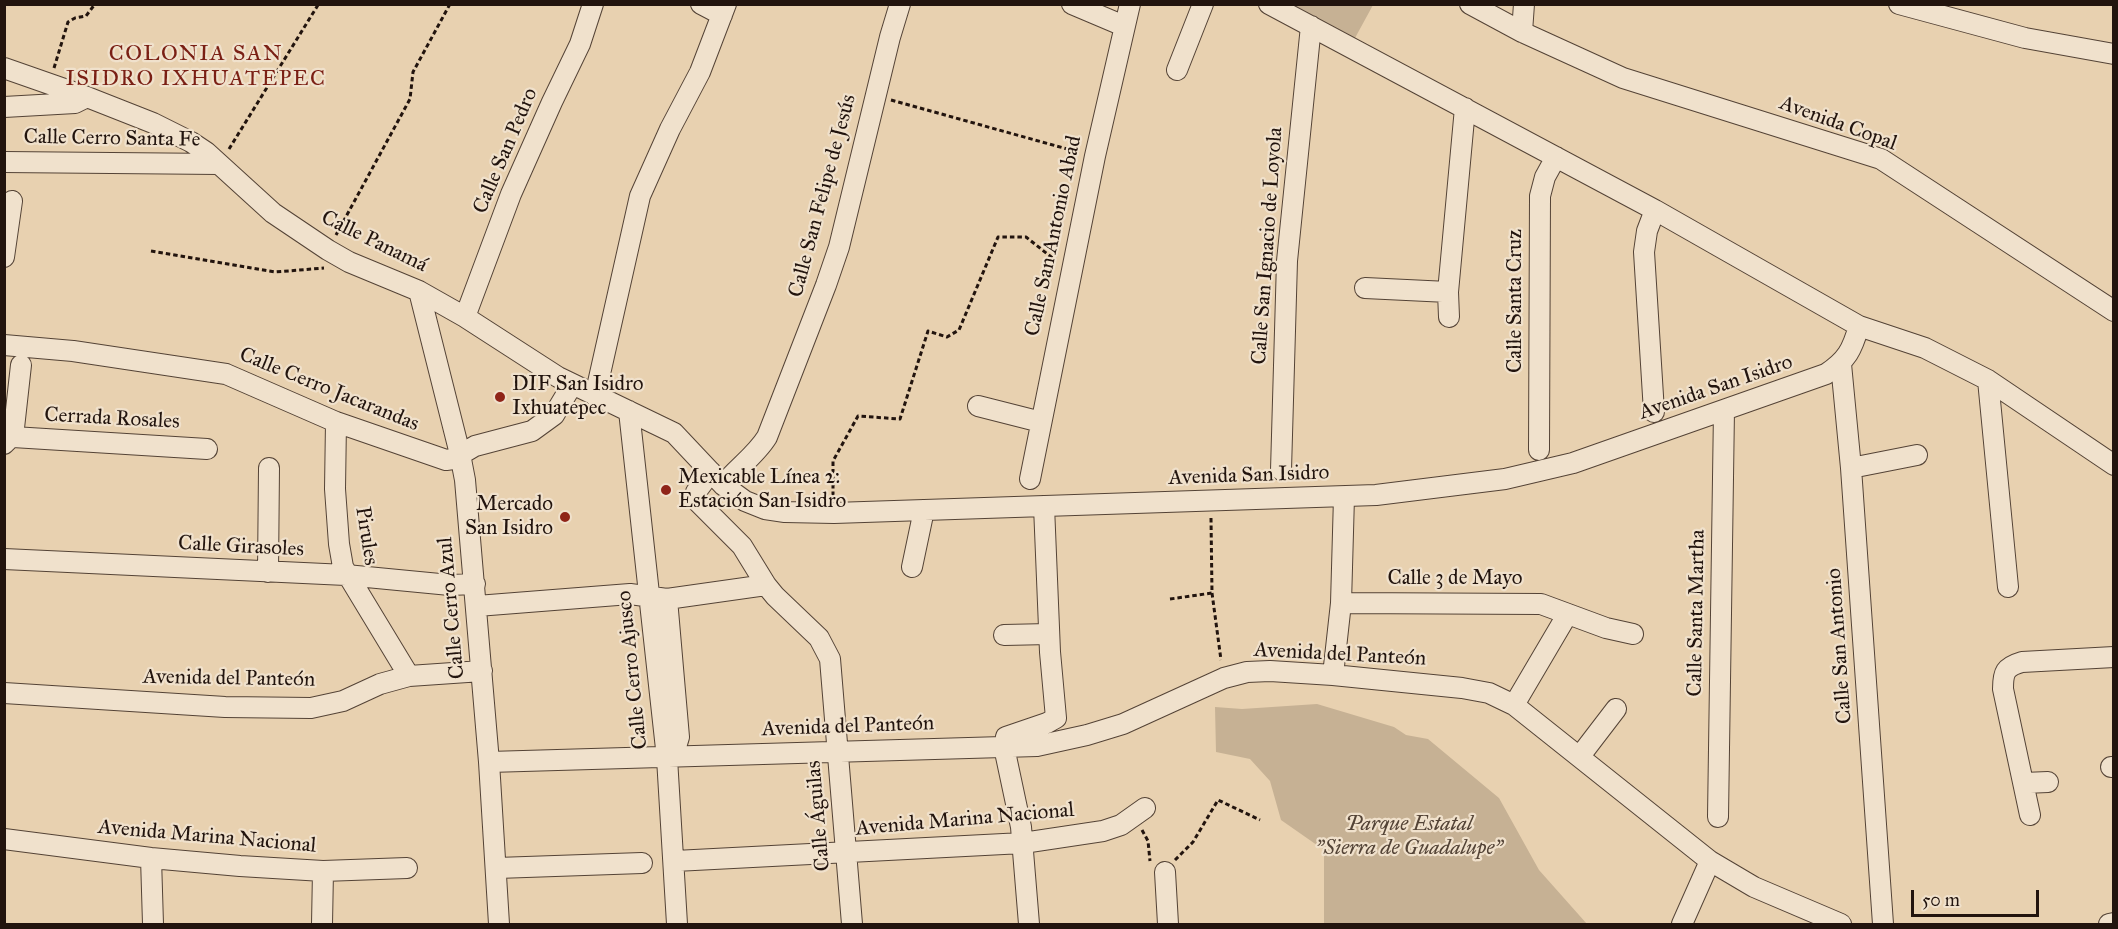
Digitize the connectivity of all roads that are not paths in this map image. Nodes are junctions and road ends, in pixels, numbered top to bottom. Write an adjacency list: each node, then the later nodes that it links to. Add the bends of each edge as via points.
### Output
1 (593, 4): 31 (street, Calle San Pedro, via 580,44 511,194)
2 (701, 4): 11 (street)
3 (900, 4): 56 (street, Calle San Felipe de Jesús, via 826,285 767,437 744,462)
4 (1072, 4): 12 (street)
5 (1130, 4): 12 (street, Calle San Antonio Abad)
6 (1203, 4): 17 (street)
7 (1269, 4): 13 (street)
8 (1524, 4): 14 (street)
9 (1899, 4): 15 (street, via 2025,38)
10 (1477, 6): 14 (street, Avenida Copal)
11 (724, 10): 40 (street, via 700,72 640,196)
12 (1124, 26): 46 (street, Calle San Antonio Abad)
13 (1311, 26): 20 (street); 55 (street, Calle San Ignacio de Loyola, via 1287,261)
14 (1522, 32): 30 (street, Avenida Copal, via 1623,78 1881,159)
15 (2114, 54)
16 (4, 68): 18 (street, Calle Panamá)
17 (1177, 70)
18 (87, 97): 19 (street, via 75,103); 23 (street, Calle Panamá, via 191,142)
19 (4, 107)
20 (1465, 108): 21 (street); 29 (street)
21 (1556, 157): 25 (street); 49 (street, Calle Santa Cruz, via 1540,196)
22 (4, 162): 23 (street, Calle Cerro Santa Fe)
23 (219, 164): 28 (street, Calle Panamá, via 273,213 328,250)
24 (12, 201): 26 (street)
25 (1655, 210): 33 (street); 44 (street, via 1644,252)
26 (4, 257)
27 (1365, 288): 29 (street)
28 (419, 291): 31 (street, Calle Panamá); 50 (street, Calle Cerro Azul)
29 (1448, 292): 32 (street)
30 (2114, 311)
31 (465, 317): 38 (street, Calle Panamá)
32 (1449, 317)
33 (1859, 326): 36 (street); 37 (street, via 1925,348)
34 (4, 345): 45 (street, Calle Cerro Jacarandas, via 226,374)
35 (21, 364): 39 (street, Cerrada Rosales)
36 (1841, 364): 42 (street, Avenida San Isidro, via 1826,374); 54 (street, Calle San Antonio)
37 (1988, 380): 52 (street); 67 (street)
38 (572, 385): 40 (street, Calle Panamá); 50 (street, Calle Cerro Jacarandas, via 554,415 532,431 475,446)
39 (11, 394): 47 (street, Cerrada Rosales)
40 (595, 396): 43 (street, Calle Panamá)
41 (978, 406): 46 (street)
42 (1724, 410): 58 (street, Avenida San Isidro, via 1573,464 1539,472); 91 (street, Calle Santa Martha)
43 (629, 411): 56 (street, Avenida San Isidro, via 674,433); 68 (street, Calle Cerro Ajusco)
44 (1654, 412)
45 (336, 422): 50 (street, Calle Cerro Jacarandas, via 440,460); 64 (street, Pirules, via 335,489 339,544)
46 (1041, 422): 57 (street, Calle San Antonio Abad)
47 (9, 441): 48 (street, Cerrada Rosales)
48 (207, 449)
49 (1539, 450)
50 (460, 454): 65 (street, Calle Cerro Azul)
51 (1917, 455): 54 (street)
52 (2114, 465)
53 (269, 468): 63 (street)
54 (1851, 468): 115 (street, Calle San Antonio)
55 (1281, 470)
56 (717, 478): 60 (street, Avenida San Isidro, via 745,501 765,509 834,513); 66 (street, Calle Águilas, via 696,492 695,499 742,546)
57 (1030, 478)
58 (1344, 497): 59 (street, Avenida San Isidro); 69 (street)
59 (1044, 506): 60 (street, Avenida San Isidro); 72 (street)
60 (924, 510): 62 (street)
61 (4, 559): 63 (street, Calle Girasoles)
62 (912, 567)
63 (268, 573): 64 (street, Calle Girasoles)
64 (346, 575): 65 (street, Calle Girasoles); 78 (street, Pirules)
65 (475, 584): 70 (street, Calle Cerro Azul)
66 (766, 585): 68 (street); 83 (street, Calle Águilas, via 808,626 826,650)
67 (2008, 587)
68 (658, 597): 70 (street, via 630,594); 85 (street, Calle Cerro Ajusco)
69 (1341, 603): 71 (street, Calle 3 de Mayo, via 1541,604); 77 (street)
70 (477, 606): 76 (street, Calle Cerro Azul)
71 (1567, 615): 73 (street, Calle 3 de Mayo); 80 (street)
72 (1049, 634): 74 (street); 82 (street, via 1056,718 1006,737)
73 (1633, 634)
74 (1004, 635)
75 (2114, 657): 88 (street, via 2022,662 2010,666 2003,675)
76 (482, 671): 78 (street, Avenida del Panteón); 86 (street, Calle Cerro Azul)
77 (1333, 675): 80 (street, Avenida del Panteón, via 1462,688 1489,693); 82 (street, Avenida del Panteón, via 1247,672 1224,678 1123,724 1038,746)
78 (409, 676): 79 (street, Avenida del Panteón, via 311,708 225,707)
79 (4, 693)
80 (1514, 705): 84 (street, Avenida del Panteón)
81 (1616, 709): 84 (street)
82 (1005, 747): 83 (street, Avenida del Panteón); 93 (street)
83 (838, 750): 85 (street, Avenida del Panteón); 94 (street, Calle Águilas)
84 (1580, 756): 97 (street, Avenida del Panteón)
85 (667, 758): 86 (street, Avenida del Panteón); 96 (street, Calle Cerro Ajusco)
86 (489, 762): 100 (street, Calle Cerro Azul)
87 (2048, 782): 88 (street)
88 (2024, 783): 90 (street)
89 (1145, 808): 93 (street, Avenida Marina Nacional, via 1103,831)
90 (2030, 815)
91 (1718, 817)
92 (4, 839): 95 (street, Avenida Marina Nacional)
93 (1023, 843): 94 (street, Avenida Marina Nacional); 112 (street)
94 (847, 853): 96 (street, Avenida Marina Nacional); 103 (street, Calle Águilas)
95 (151, 858): 101 (street, Avenida Marina Nacional); 106 (street)
96 (675, 861): 109 (street, Calle Cerro Ajusco)
97 (1710, 861): 104 (street); 114 (street, Avenida del Panteón, via 1754,887)
98 (642, 863): 100 (street)
99 (407, 868): 101 (street, Avenida Marina Nacional)
100 (496, 868): 108 (street, Calle Cerro Azul)
101 (323, 871): 107 (street)
102 (1165, 872): 113 (street)
103 (850, 901): 110 (street, Calle Águilas); 111 (street)
104 (1684, 919)
105 (2114, 923): 116 (street)
106 (153, 924)
107 (322, 924)
108 (498, 924)
109 (677, 924)
110 (852, 924)
111 (860, 924)
112 (1029, 924)
113 (1168, 924)
114 (1841, 924)
115 (1883, 924)
116 (2109, 924)

